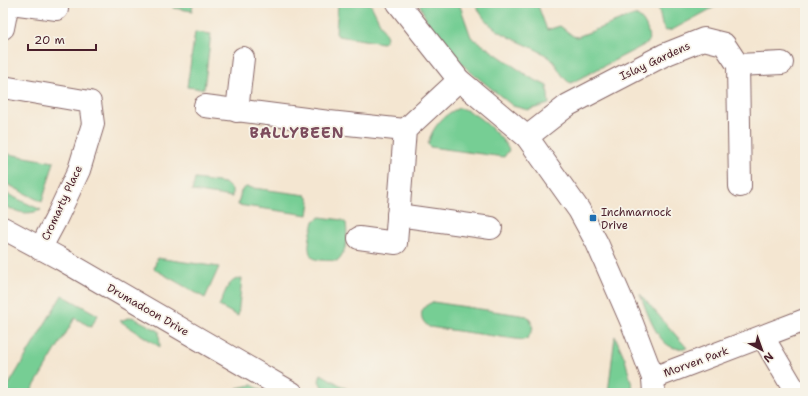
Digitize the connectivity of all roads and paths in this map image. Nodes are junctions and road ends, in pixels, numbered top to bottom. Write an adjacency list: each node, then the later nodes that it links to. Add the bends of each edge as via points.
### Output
1 (8, 3): 5 (street)
2 (11, 3): 4 (street)
3 (398, 3): 9 (street)
4 (57, 9)
5 (3, 28)
6 (243, 58): 12 (street)
7 (782, 63): 8 (street)
8 (738, 65): 14 (street, Islay Gardens, via 724,44 704,39 664,55 568,105); 15 (street)
9 (459, 80): 13 (street); 14 (street)
10 (3, 87): 20 (street, Cromarty Place, via 90,102 92,124 79,170)
11 (205, 106): 12 (street)
12 (237, 111): 13 (street)
13 (405, 130): 16 (street)
14 (527, 137): 23 (street, via 579,210 596,243 632,323)
15 (740, 186)
16 (398, 215): 18 (street); 19 (street, via 396,243)
17 (3, 228): 20 (street, Drumadoon Drive)
18 (491, 228)
19 (359, 238)
20 (40, 249): 24 (street, Drumadoon Drive)
21 (805, 320): 22 (street, Morven Park)
22 (763, 337): 23 (street, Morven Park); 25 (street)
23 (654, 385)
24 (292, 393)
25 (794, 393)

